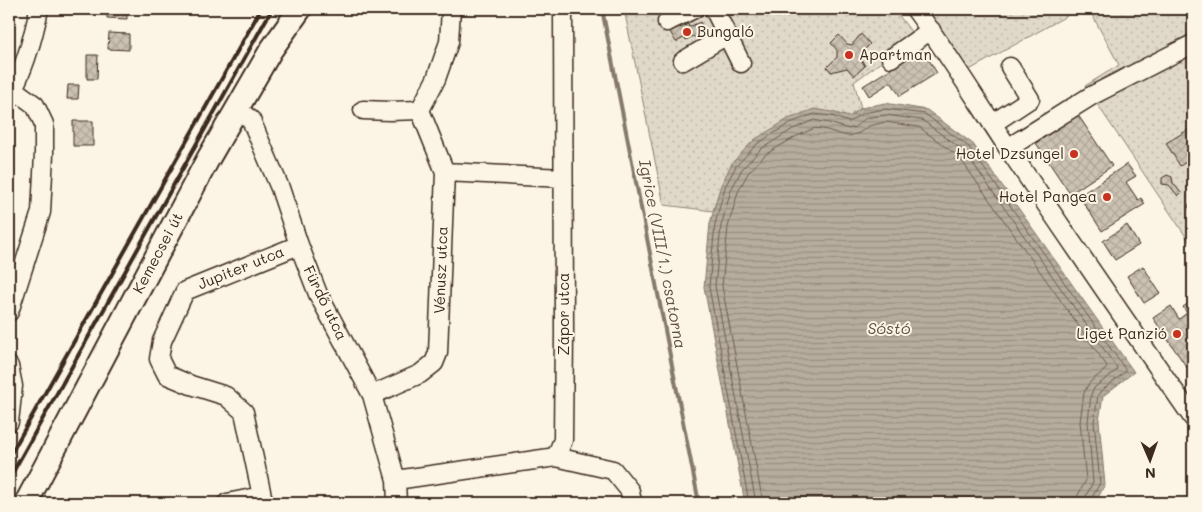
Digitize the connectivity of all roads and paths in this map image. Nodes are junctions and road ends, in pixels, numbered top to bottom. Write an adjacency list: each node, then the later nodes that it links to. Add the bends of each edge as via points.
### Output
1 (39, 9): 16 (street, via 26,59)
2 (300, 9): 17 (main road, Kemecsei út, via 271,50)
3 (451, 9): 19 (street, via 449,42 436,79)
4 (563, 9): 23 (street, Zápor utca)
5 (694, 9): 8 (street)
6 (714, 9): 10 (street)
7 (915, 9): 9 (street)
8 (667, 22)
9 (931, 30): 12 (street); 20 (street)
10 (727, 35): 13 (street); 14 (street)
11 (1193, 44): 21 (street, via 1091,96)
12 (891, 58)
13 (683, 62)
14 (741, 63)
15 (1010, 67): 20 (street, via 1030,99)
16 (11, 92): 25 (street, via 35,105 44,124 44,154 41,212)
17 (236, 110): 24 (street, Fürdő utca, via 250,120 280,188); 33 (main road, Kemecsei út)
18 (363, 110): 19 (street)
19 (420, 110): 22 (street, Vénusz utca)
20 (992, 124): 21 (street)
21 (1008, 148): 28 (street)
22 (445, 172): 23 (street); 27 (street, Vénusz utca, via 438,353 434,363 420,374)
23 (563, 178): 30 (street, Zápor utca, via 563,440)
24 (299, 245): 27 (street, Fürdő utca, via 318,294); 32 (street, Jupiter utca, via 185,291 162,341 158,359 167,375 226,396 244,412)
25 (9, 312)
26 (9, 366): 29 (street, via 13,386)
27 (372, 395): 31 (street, Fürdő utca)
28 (1193, 418)
29 (9, 422)
30 (556, 457): 31 (street); 36 (street, via 613,470 630,491)
31 (396, 480): 35 (street, Fürdő utca)
32 (263, 500): 34 (street)
33 (26, 503)
34 (227, 503)
35 (397, 503)
36 (632, 503)

